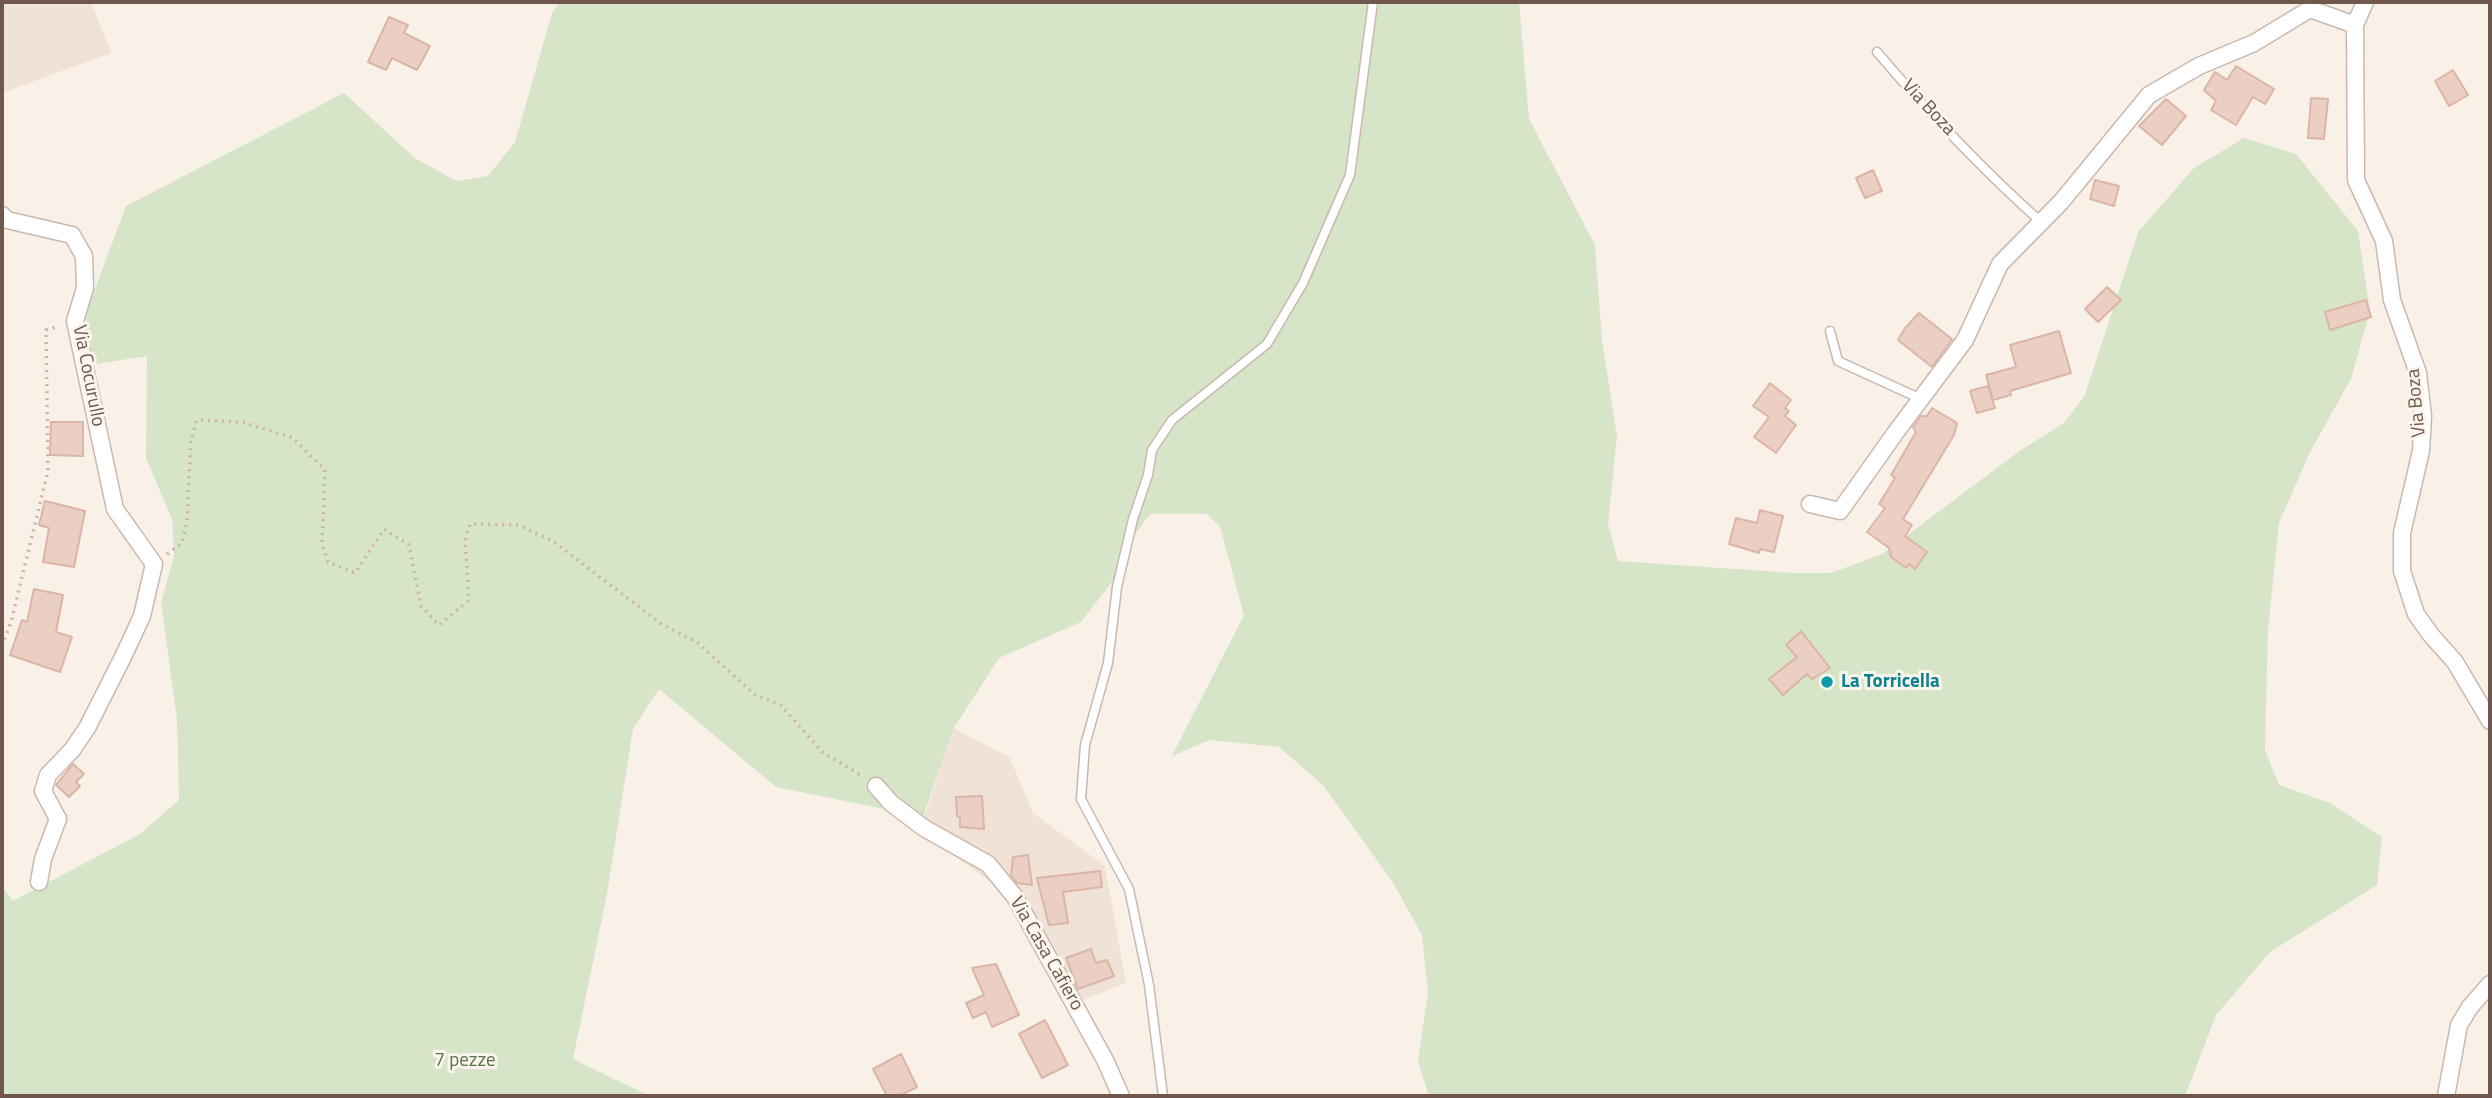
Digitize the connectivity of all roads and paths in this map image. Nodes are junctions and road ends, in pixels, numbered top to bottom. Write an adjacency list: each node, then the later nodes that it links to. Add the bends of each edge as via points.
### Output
1 (1373, 2): 18 (lane, via 1350,175 1303,283 1267,344 1172,420 1152,450 1118,587 1108,663 1086,745 1081,799 1129,889 1149,985)
2 (2365, 2): 3 (street, Via Boza)
3 (2355, 24): 6 (street, via 2310,9 2150,96); 13 (street, Via Boza, via 2356,180 2384,241 2392,300 2418,373 2423,416 2421,451 2402,533 2402,571 2416,614 2455,662)
4 (1877, 52): 6 (lane, Via Boza)
5 (2, 215): 7 (street, Via Cocurullo, via 72,235 84,256 85,288)
6 (2041, 222): 9 (street, via 2000,264 1965,340)
7 (75, 321): 11 (street, Via Cocurullo, via 115,509); 12 (path, via 46,330 48,471)
8 (1830, 331): 9 (lane, via 1838,361)
9 (1921, 399): 10 (street, via 1840,512)
10 (1810, 504)
11 (154, 564): 14 (path, via 182,543 191,440 197,420 242,422 293,438 325,470 322,544 328,562 355,573 384,529 409,545 421,606 439,625 469,600 465,540 470,524 519,525 553,541 660,623 698,643 755,695 781,705 822,752); 15 (street, via 142,616 93,716 72,750 48,775 43,791 58,819)
12 (2, 646)
13 (2490, 721)
14 (876, 786): 17 (street, Via Casa Cafiero, via 924,828 988,864 1016,897)
15 (39, 882)
16 (2490, 984): 19 (street, via 2459,1025)
17 (1121, 1096)
18 (1163, 1096)
19 (2446, 1096)

